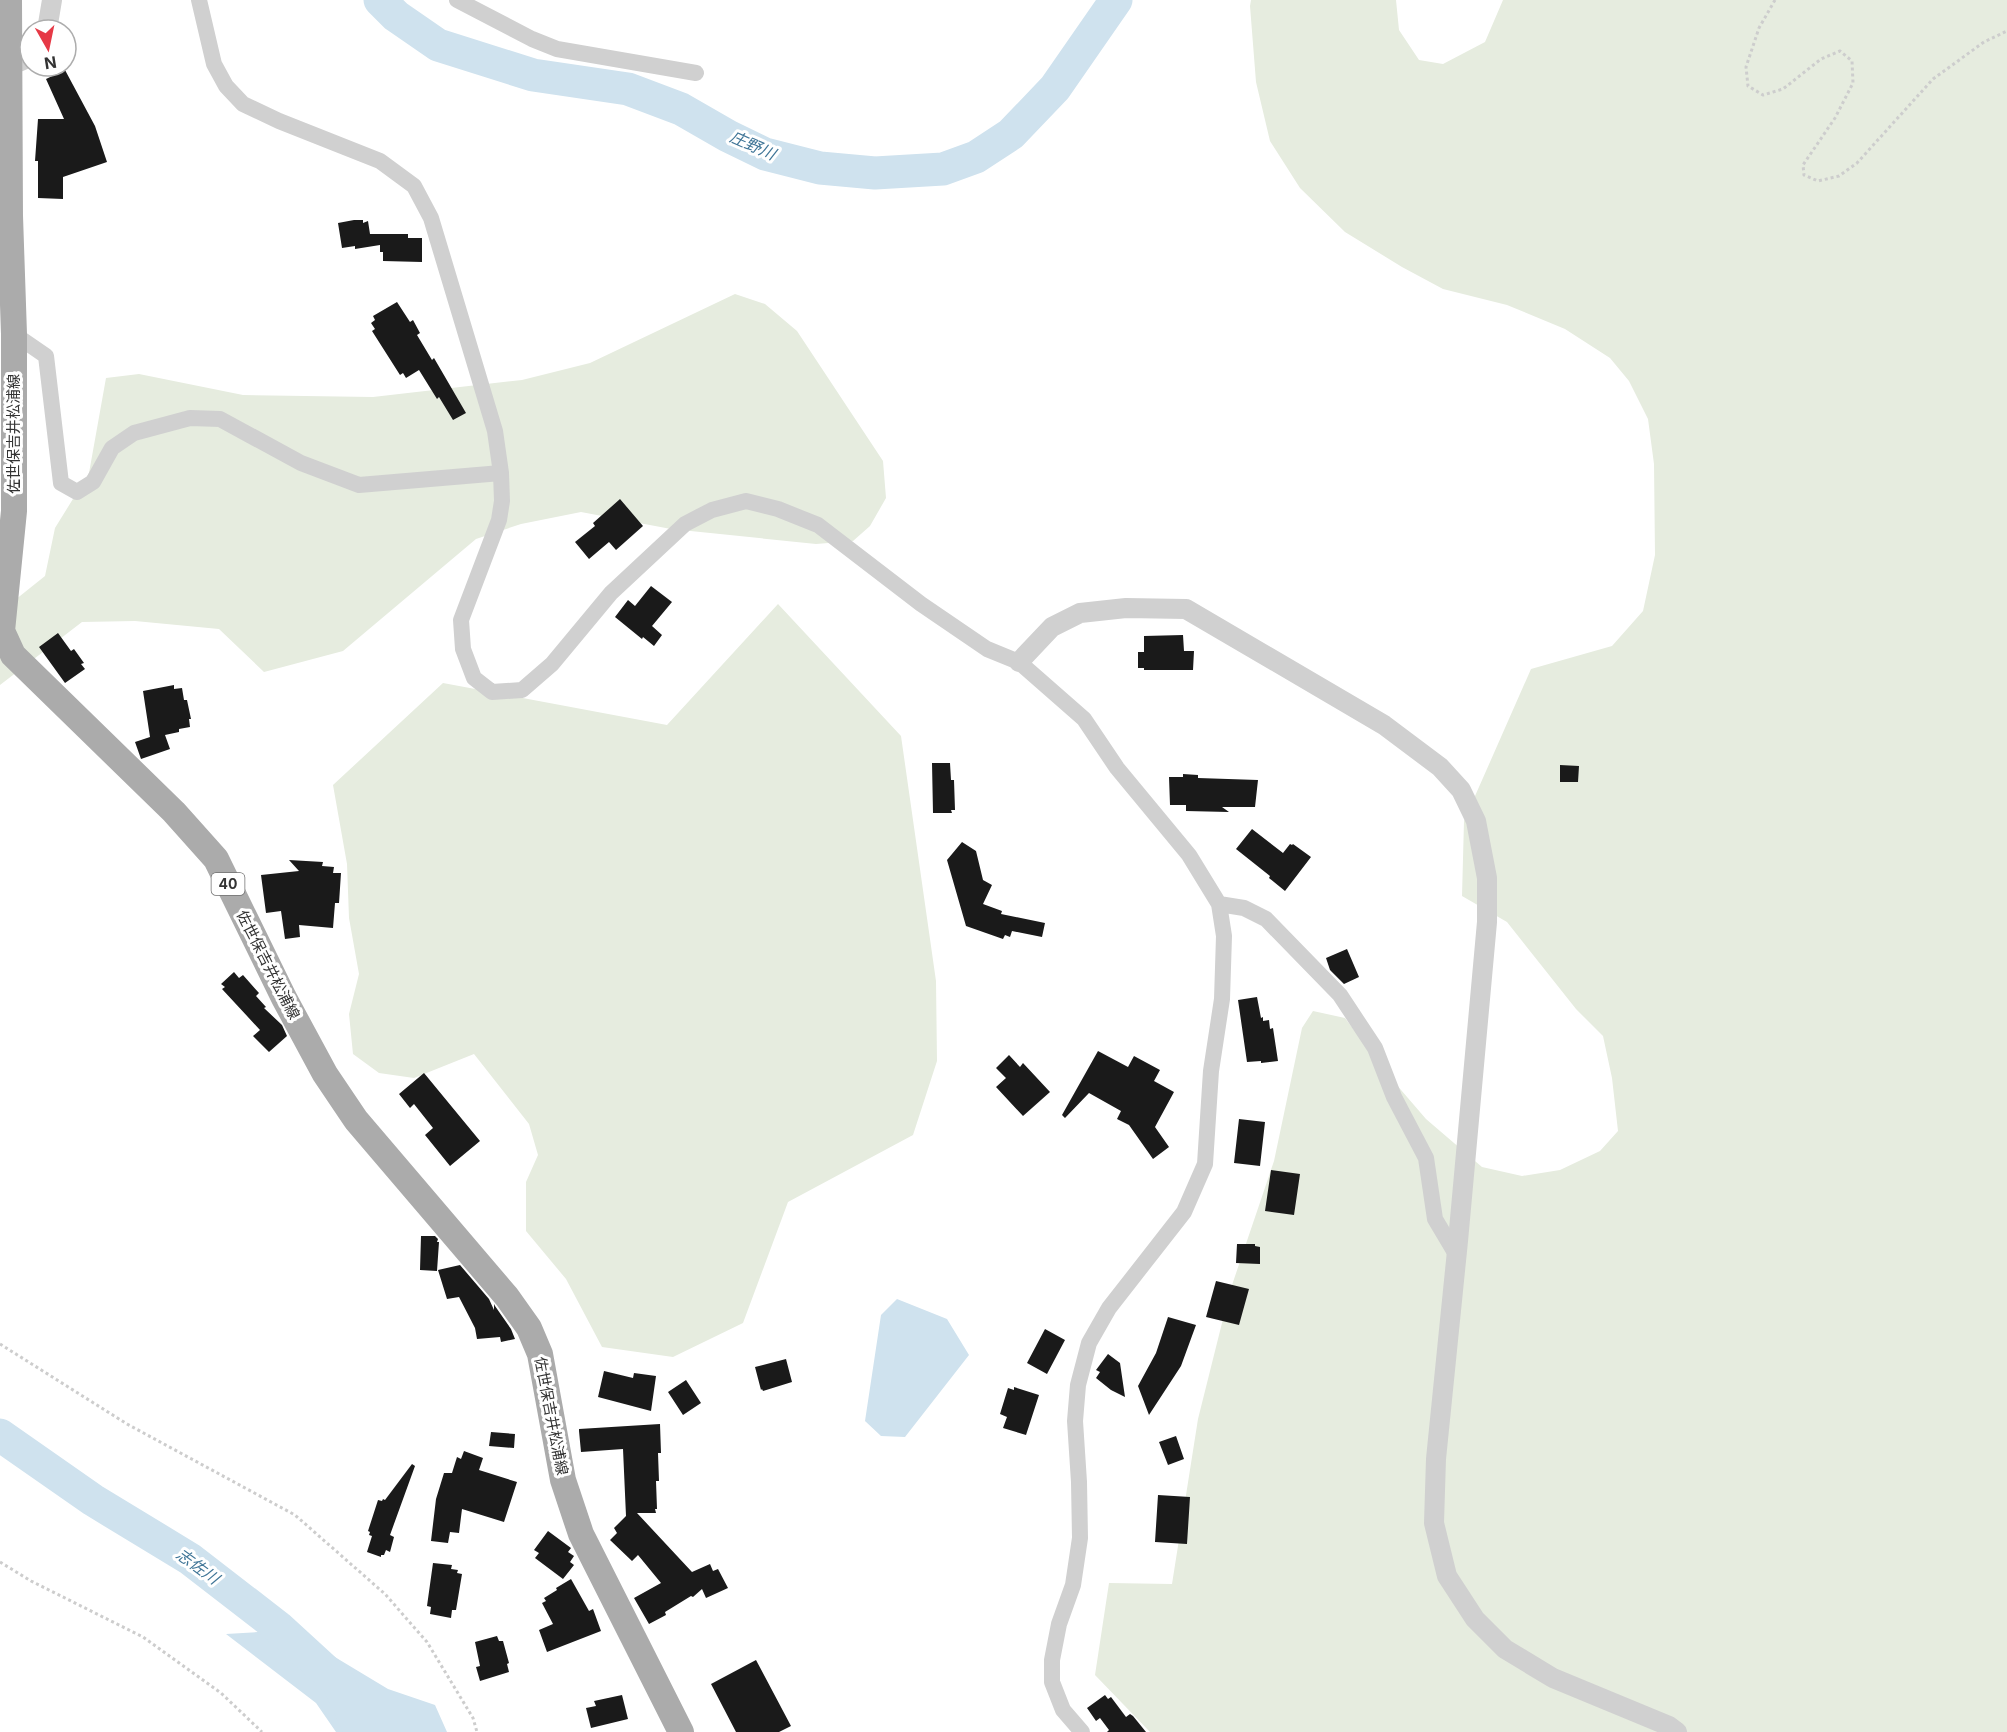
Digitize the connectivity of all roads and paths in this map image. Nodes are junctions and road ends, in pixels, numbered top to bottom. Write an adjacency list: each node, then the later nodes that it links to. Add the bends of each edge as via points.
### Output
1 (9, 0): 8 (main road, 佐世保吉井松浦線 / 40)
2 (52, 0): 6 (street)
3 (199, 0): 12 (street, via 214,64 226,86 243,104 380,161 414,186 431,218 456,298 495,431)
4 (457, 0): 9 (street, via 557,49)
5 (1775, 0): 7 (path, via 1759,28 1746,67 1748,86 1763,95 1783,89 1821,59 1840,51 1852,61 1854,83 1803,165 1804,175 1818,181 1839,176 1857,163 1933,79 1984,42)
6 (49, 18)
7 (2007, 31)
8 (18, 55)
9 (696, 73)
10 (19, 78): 11 (main road, 佐世保吉井松浦線 / 40)
11 (14, 334): 12 (street, via 46,356 61,483 77,492 93,482 112,448 134,433 190,418 220,419 301,463 359,484); 20 (main road, 佐世保吉井松浦線 / 40, via 14,511 2,632 13,655 174,812 216,859 325,1074 356,1120 529,1328 540,1354 563,1480 581,1534)
12 (501, 472): 13 (street, via 499,520 461,620 463,649 474,678 492,692 522,690 552,664 611,593 685,524 712,510 746,501 818,525 940,617 987,649)
13 (1019, 662): 14 (street, via 1084,719 1117,768 1189,855); 15 (street, via 1052,627 1080,613 1126,608 1186,609 1384,725 1440,767 1461,790 1481,840 1487,878 1487,922)
14 (1219, 904): 15 (street, via 1244,908 1266,919 1340,995 1375,1048 1394,1097 1426,1158 1435,1219); 21 (street, via 1224,936 1222,999 1211,1071 1205,1164 1184,1212 1109,1308 1089,1343 1078,1385 1075,1421 1080,1538 1073,1585 1059,1624 1052,1682 1063,1710)
15 (1457, 1256): 22 (street, via 1436,1459 1434,1523 1447,1576 1475,1619 1505,1648 1553,1678)
16 (0, 1344): 19 (path, via 127,1424 296,1515 385,1594 428,1642 473,1718)
17 (0, 1562): 18 (path, via 143,1637 221,1693)
18 (262, 1732)
19 (477, 1732)
20 (681, 1732)
21 (1082, 1732)
22 (1677, 1732)

